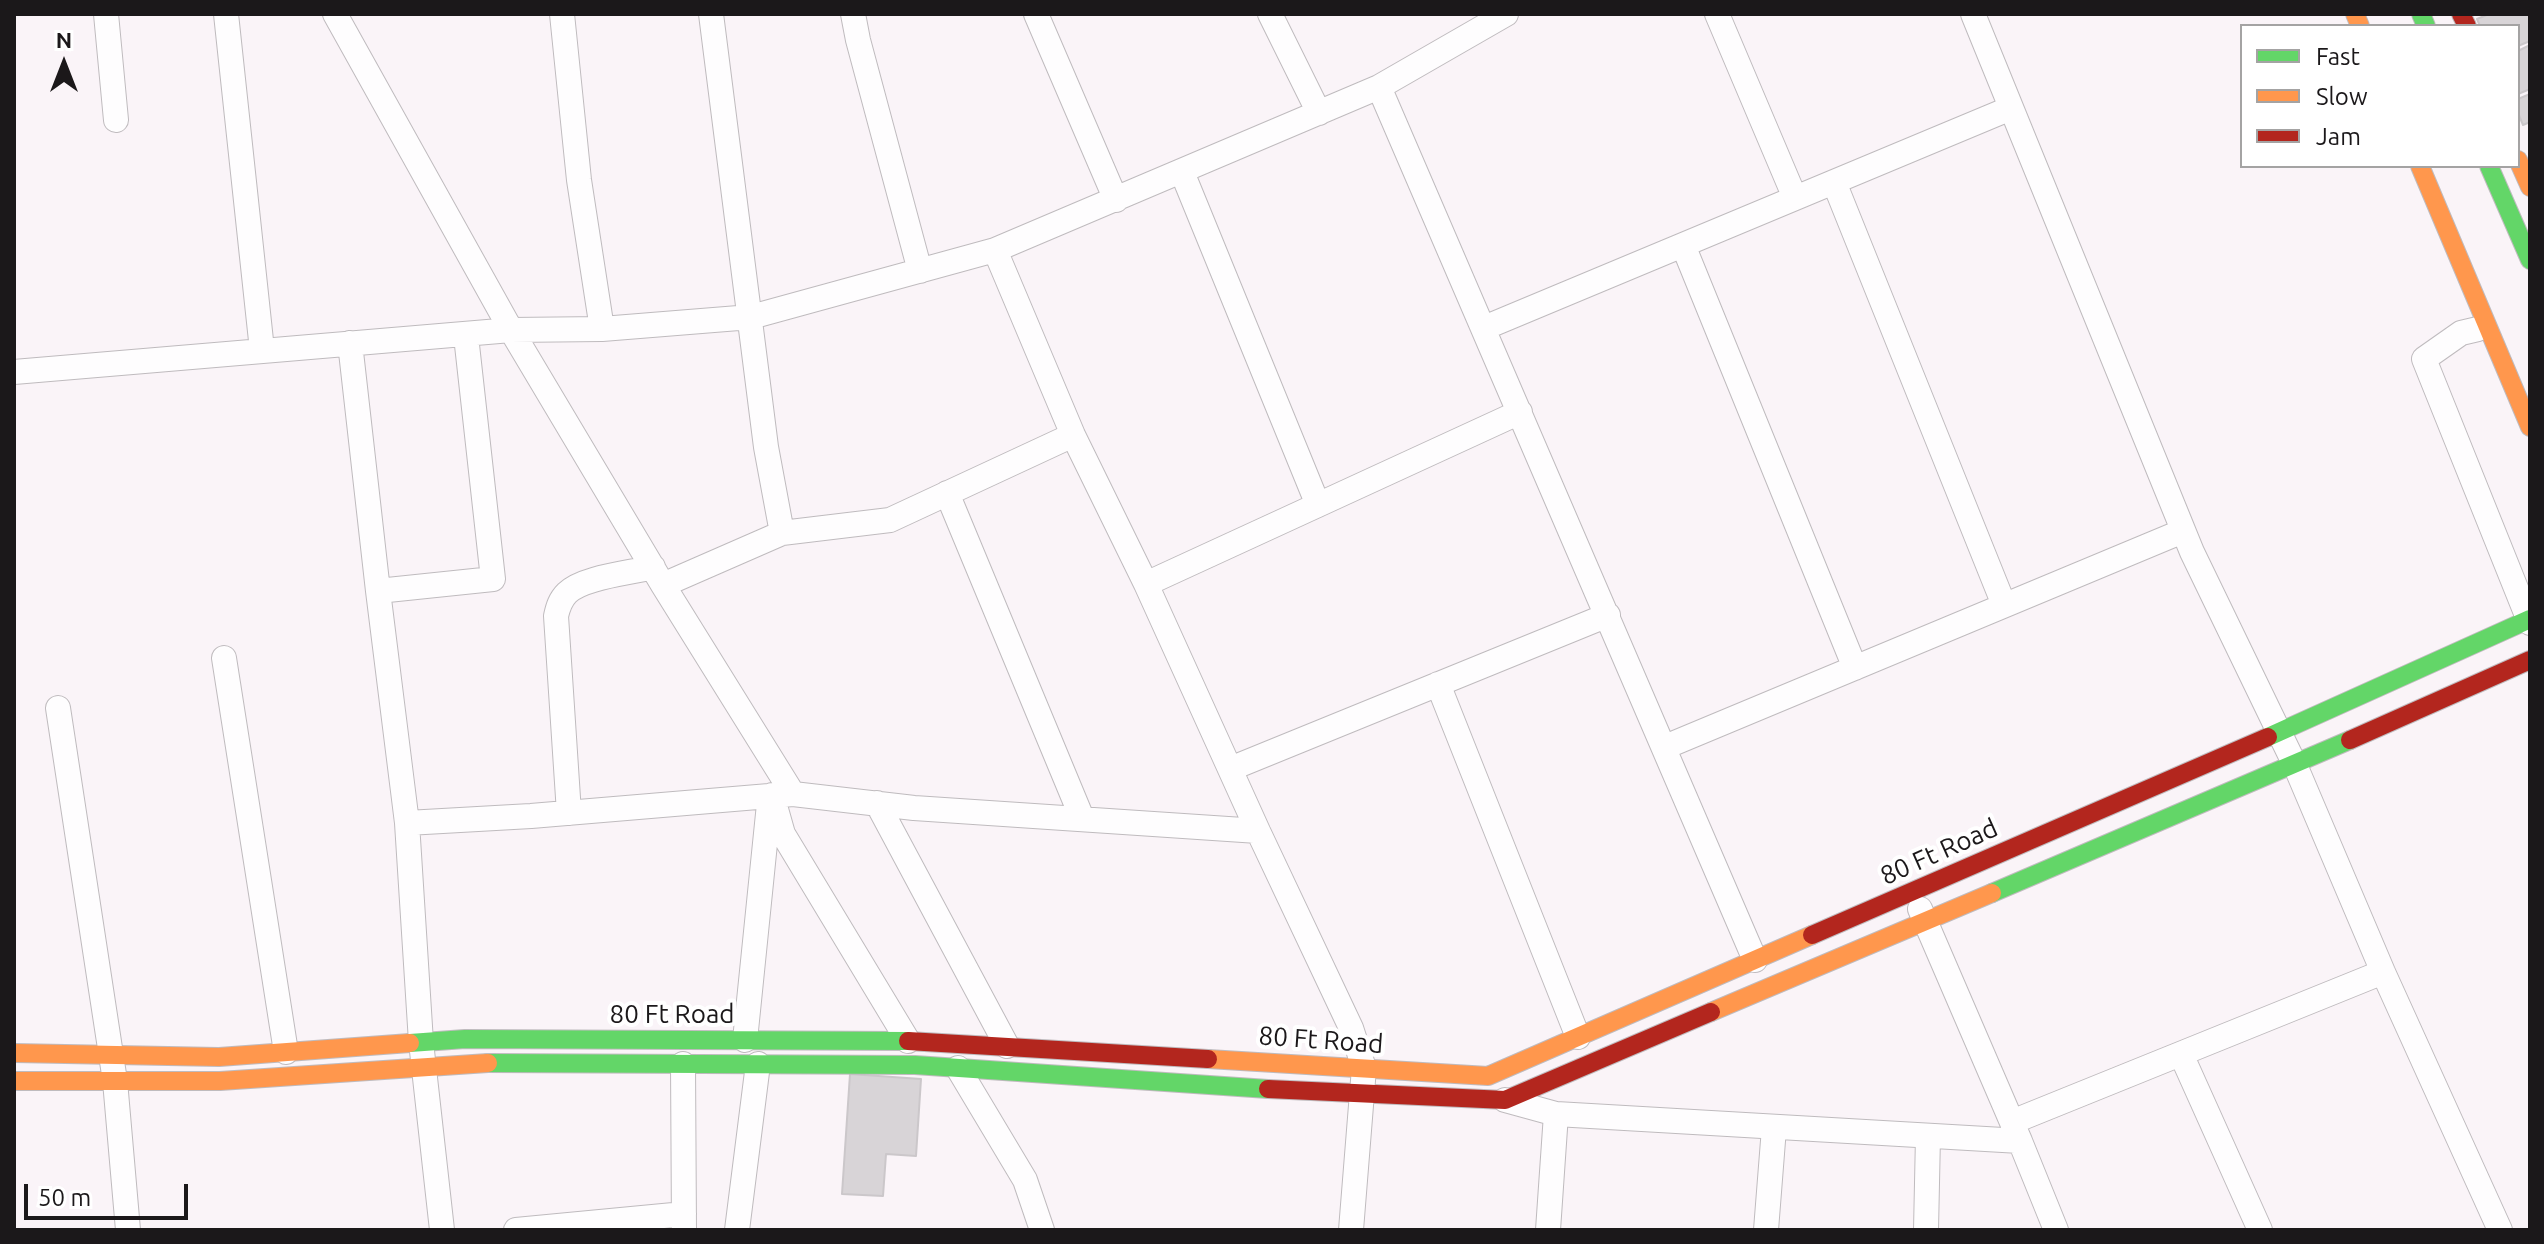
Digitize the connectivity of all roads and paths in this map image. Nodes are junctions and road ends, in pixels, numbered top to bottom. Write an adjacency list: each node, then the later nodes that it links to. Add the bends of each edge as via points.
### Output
1 (106, 14): 15 (street)
2 (226, 14): 35 (street)
3 (335, 14): 32 (street)
4 (562, 14): 30 (street, via 579,180)
5 (711, 14): 28 (street)
6 (853, 14): 27 (street)
7 (1036, 14): 23 (street)
8 (1270, 14): 14 (street)
9 (1506, 14): 12 (street)
10 (1717, 14): 22 (street)
11 (1973, 14): 13 (street)
12 (1379, 87): 14 (street); 29 (street)
13 (2011, 108): 20 (street); 42 (street)
14 (1319, 113): 19 (street)
15 (116, 120)
16 (2520, 164): 21 (main road)
17 (2421, 168): 38 (main road)
18 (2490, 168): 26 (main road)
19 (1182, 172): 23 (street); 41 (street)
20 (1834, 182): 22 (street); 47 (street)
21 (2530, 187)
22 (1795, 198): 24 (street)
23 (1116, 200): 25 (street)
24 (1683, 245): 29 (street); 52 (street)
25 (995, 250): 27 (street); 39 (street)
26 (2530, 260)
27 (920, 271): 28 (street)
28 (751, 317): 30 (street); 43 (street)
29 (1484, 328): 37 (street)
30 (602, 329): 32 (street)
31 (2478, 329): 49 (street, via 2461,333 2424,359)
32 (511, 330): 33 (street); 44 (street)
33 (466, 336): 34 (street); 46 (street, via 493,579)
34 (350, 343): 35 (street); 46 (street)
35 (262, 350): 36 (street)
36 (14, 372)
37 (1520, 412): 41 (street); 48 (street)
38 (2530, 427)
39 (1073, 435): 40 (street); 45 (street)
40 (947, 493): 43 (street, via 890,520); 62 (street)
41 (1318, 505): 45 (street)
42 (2183, 531): 47 (street); 55 (street)
43 (782, 533): 44 (street)
44 (658, 576): 59 (street); 61 (street, via 586,583 560,601 556,616)
45 (1146, 584): 58 (street)
46 (378, 591): 63 (street)
47 (2004, 605): 52 (street)
48 (1608, 615): 53 (street); 56 (street)
49 (2530, 620): 55 (main road, 80 Ft Road)
50 (224, 658): 73 (street)
51 (2530, 660): 57 (main road, 80 Ft Road)
52 (1855, 668): 56 (street)
53 (1438, 684): 58 (street); 69 (street)
54 (58, 708): 77 (street)
55 (2279, 732): 57 (street); 65 (main road, 80 Ft Road)
56 (1665, 747): 67 (street)
57 (2295, 765): 66 (main road, 80 Ft Road); 68 (street)
58 (1230, 769): 64 (street)
59 (778, 795): 60 (street); 61 (street); 70 (street); 71 (street, via 783,834)
60 (877, 803): 62 (street); 72 (street)
61 (569, 813): 63 (street)
62 (1082, 818): 64 (street)
63 (407, 823): 75 (street)
64 (1258, 831): 81 (street, via 1351,1028)
65 (1912, 892): 66 (street); 67 (main road, 80 Ft Road)
66 (1924, 920): 85 (main road, 80 Ft Road); 88 (street)
67 (1755, 960): 69 (main road, 80 Ft Road)
68 (2383, 972): 76 (street); 102 (street)
69 (1578, 1037): 81 (main road, 80 Ft Road, via 1488,1076)
70 (745, 1040): 71 (main road, 80 Ft Road); 75 (main road, 80 Ft Road, via 465,1039)
71 (908, 1041): 72 (main road, 80 Ft Road)
72 (1007, 1046): 81 (main road, 80 Ft Road)
73 (286, 1052): 75 (main road, 80 Ft Road); 77 (main road, 80 Ft Road)
74 (14, 1053): 77 (main road, 80 Ft Road)
75 (422, 1054): 78 (main road, 80 Ft Road, via 466,1063); 83 (main road, 80 Ft Road, via 220,1081); 92 (street)
76 (2181, 1054): 88 (street); 101 (street)
77 (111, 1055): 83 (street)
78 (683, 1064): 79 (main road, 80 Ft Road); 90 (street)
79 (758, 1064): 80 (main road, 80 Ft Road); 94 (street)
80 (958, 1068): 84 (main road, 80 Ft Road); 95 (street, via 1025,1180)
81 (1364, 1068): 84 (street)
82 (14, 1081): 83 (main road, 80 Ft Road)
83 (115, 1081): 91 (street)
84 (1361, 1095): 85 (main road, 80 Ft Road); 96 (street)
85 (1505, 1100): 86 (street)
86 (1556, 1114): 87 (street); 97 (street)
87 (1774, 1128): 89 (street); 98 (street)
88 (2016, 1132): 89 (street); 100 (street)
89 (1928, 1136): 99 (street)
90 (684, 1222): 93 (street)
91 (128, 1230)
92 (442, 1230)
93 (516, 1230)
94 (737, 1230)
95 (1042, 1230)
96 (1351, 1230)
97 (1548, 1230)
98 (1766, 1230)
99 (1926, 1230)
100 (2056, 1230)
101 (2260, 1230)
102 (2500, 1230)

